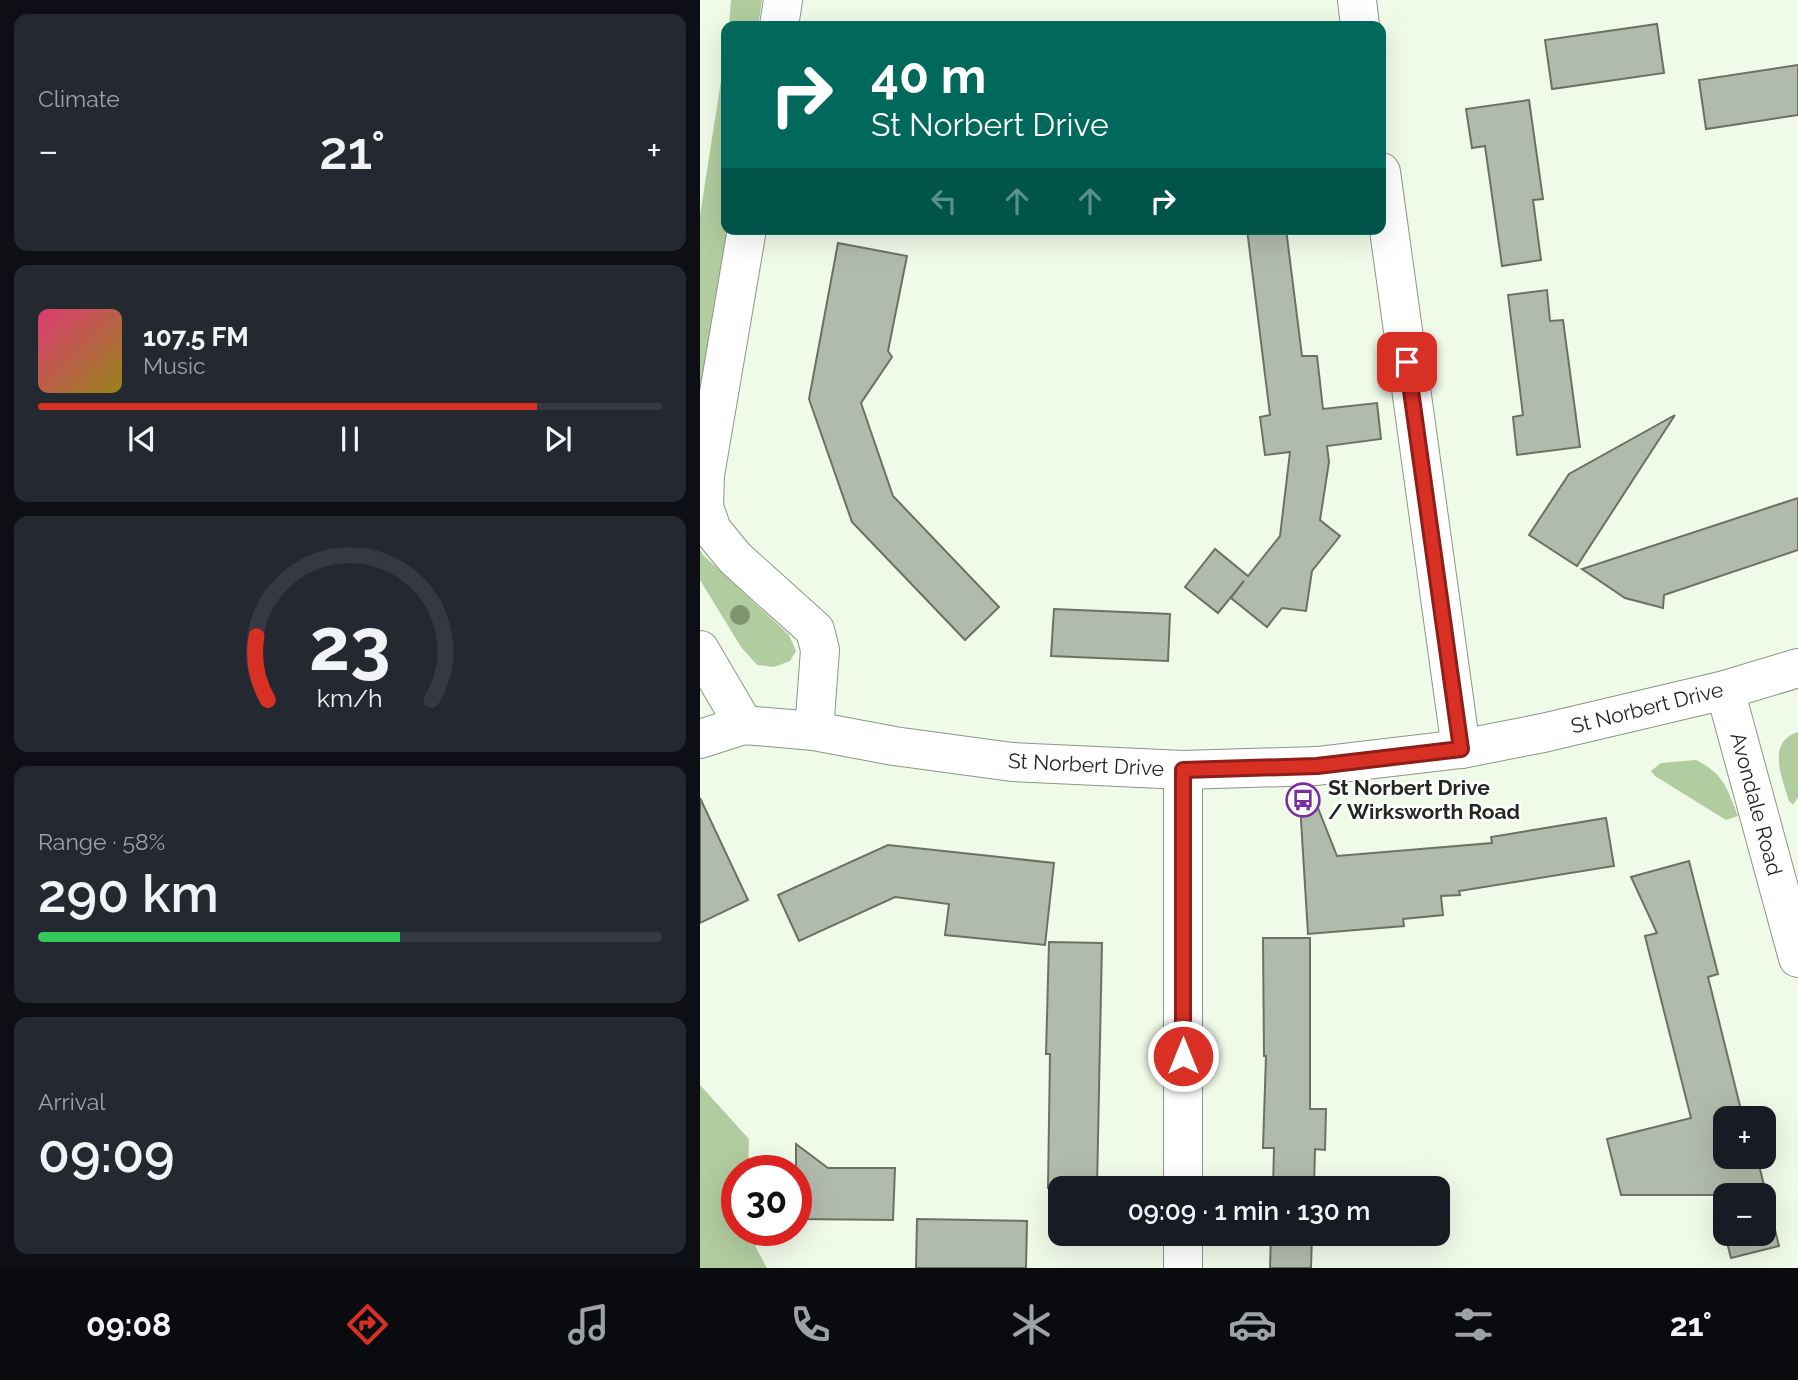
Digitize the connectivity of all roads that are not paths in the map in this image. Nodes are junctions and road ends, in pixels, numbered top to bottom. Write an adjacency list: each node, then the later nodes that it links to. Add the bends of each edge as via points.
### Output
1 (783, 0): 3 (street)
2 (1357, 0): 4 (street)
3 (780, 21)
4 (1359, 21)
5 (1386, 208): 13 (street)
6 (746, 235): 11 (street, via 705,475 704,507 712,530 735,558 815,630 820,650)
7 (700, 650): 10 (street)
8 (1798, 668): 9 (street, St Norbert Drive)
9 (1725, 690): 13 (street, St Norbert Drive); 15 (street, Avondale Road)
10 (744, 725): 11 (street, St Norbert Drive); 12 (street, St Norbert Drive)
11 (814, 731): 14 (street, St Norbert Drive, via 1012,762)
12 (700, 739)
13 (1461, 749): 14 (street, St Norbert Drive, via 1317,766)
14 (1183, 770): 16 (street)
15 (1798, 958)
16 (1183, 1176)
17 (1183, 1246): 18 (street)
18 (1183, 1268)

